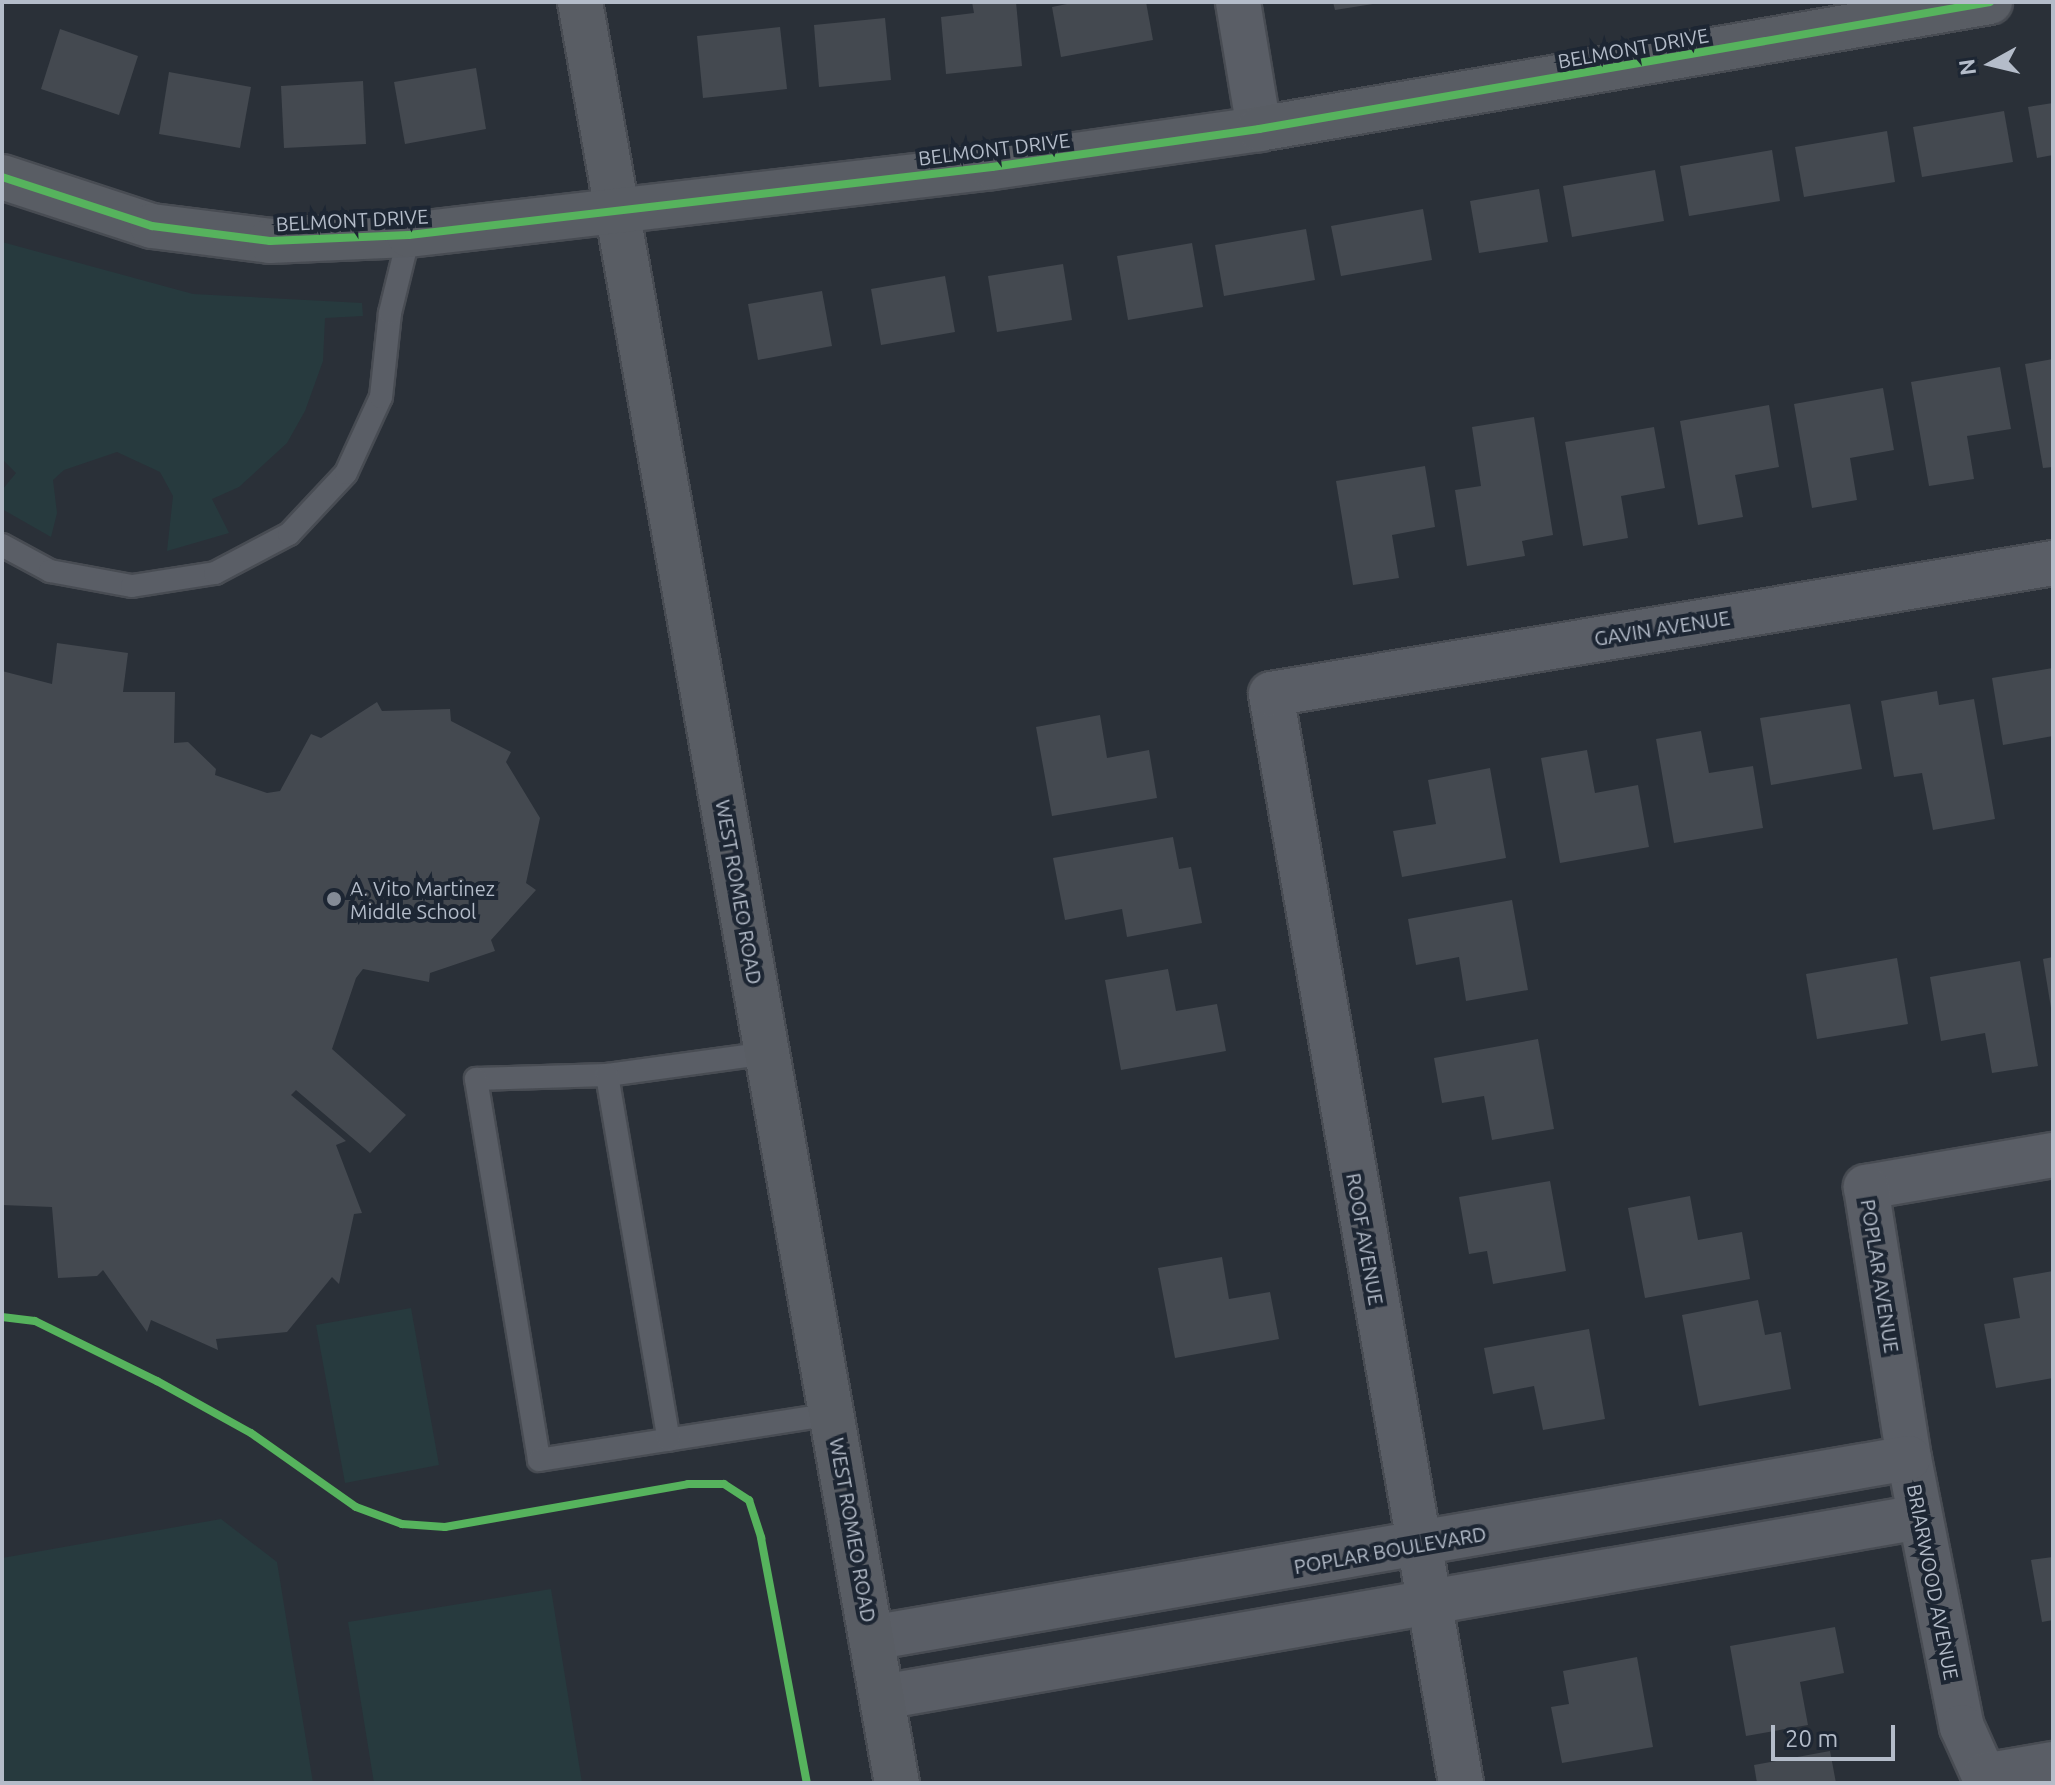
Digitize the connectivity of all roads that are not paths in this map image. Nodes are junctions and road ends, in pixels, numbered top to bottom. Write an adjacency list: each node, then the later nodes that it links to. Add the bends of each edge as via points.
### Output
1 (580, 2): 6 (street, WEST ROMEO ROAD)
2 (1238, 2): 4 (street)
3 (1990, 2): 4 (street, BELMONT DRIVE)
4 (1259, 129): 6 (street, BELMONT DRIVE, via 992,167)
5 (2, 177): 7 (street, BELMONT DRIVE, via 152,226 270,241)
6 (617, 208): 7 (street, BELMONT DRIVE); 11 (street, WEST ROMEO ROAD)
7 (409, 235): 8 (lane, via 390,313 381,397 346,473 289,534 215,573 132,586 50,571)
8 (2, 545)
9 (2053, 563): 10 (street, GAVIN AVENUE)
10 (1271, 694): 18 (street, ROOF AVENUE)
11 (768, 1053): 12 (lane); 14 (street, WEST ROMEO ROAD)
12 (607, 1075): 15 (lane); 15 (lane, via 476,1079 539,1460)
13 (2053, 1155): 16 (street, POPLAR AVENUE, via 1866,1187)
14 (833, 1414): 15 (lane); 20 (street, WEST ROMEO ROAD)
15 (669, 1440)
16 (1909, 1458): 17 (street, BRIARWOOD AVENUE); 18 (street, POPLAR BOULEVARD)
17 (1920, 1517): 19 (street); 22 (street, BRIARWOOD AVENUE, via 1962,1727 1984,1776)
18 (1417, 1546): 19 (street, ROOF AVENUE); 20 (street, POPLAR BOULEVARD)
19 (1428, 1602): 21 (street); 24 (street, ROOF AVENUE)
20 (871, 1638): 21 (street, WEST ROMEO ROAD)
21 (882, 1697): 23 (street, WEST ROMEO ROAD)
22 (2053, 1764)
23 (897, 1783)
24 (1461, 1783)

